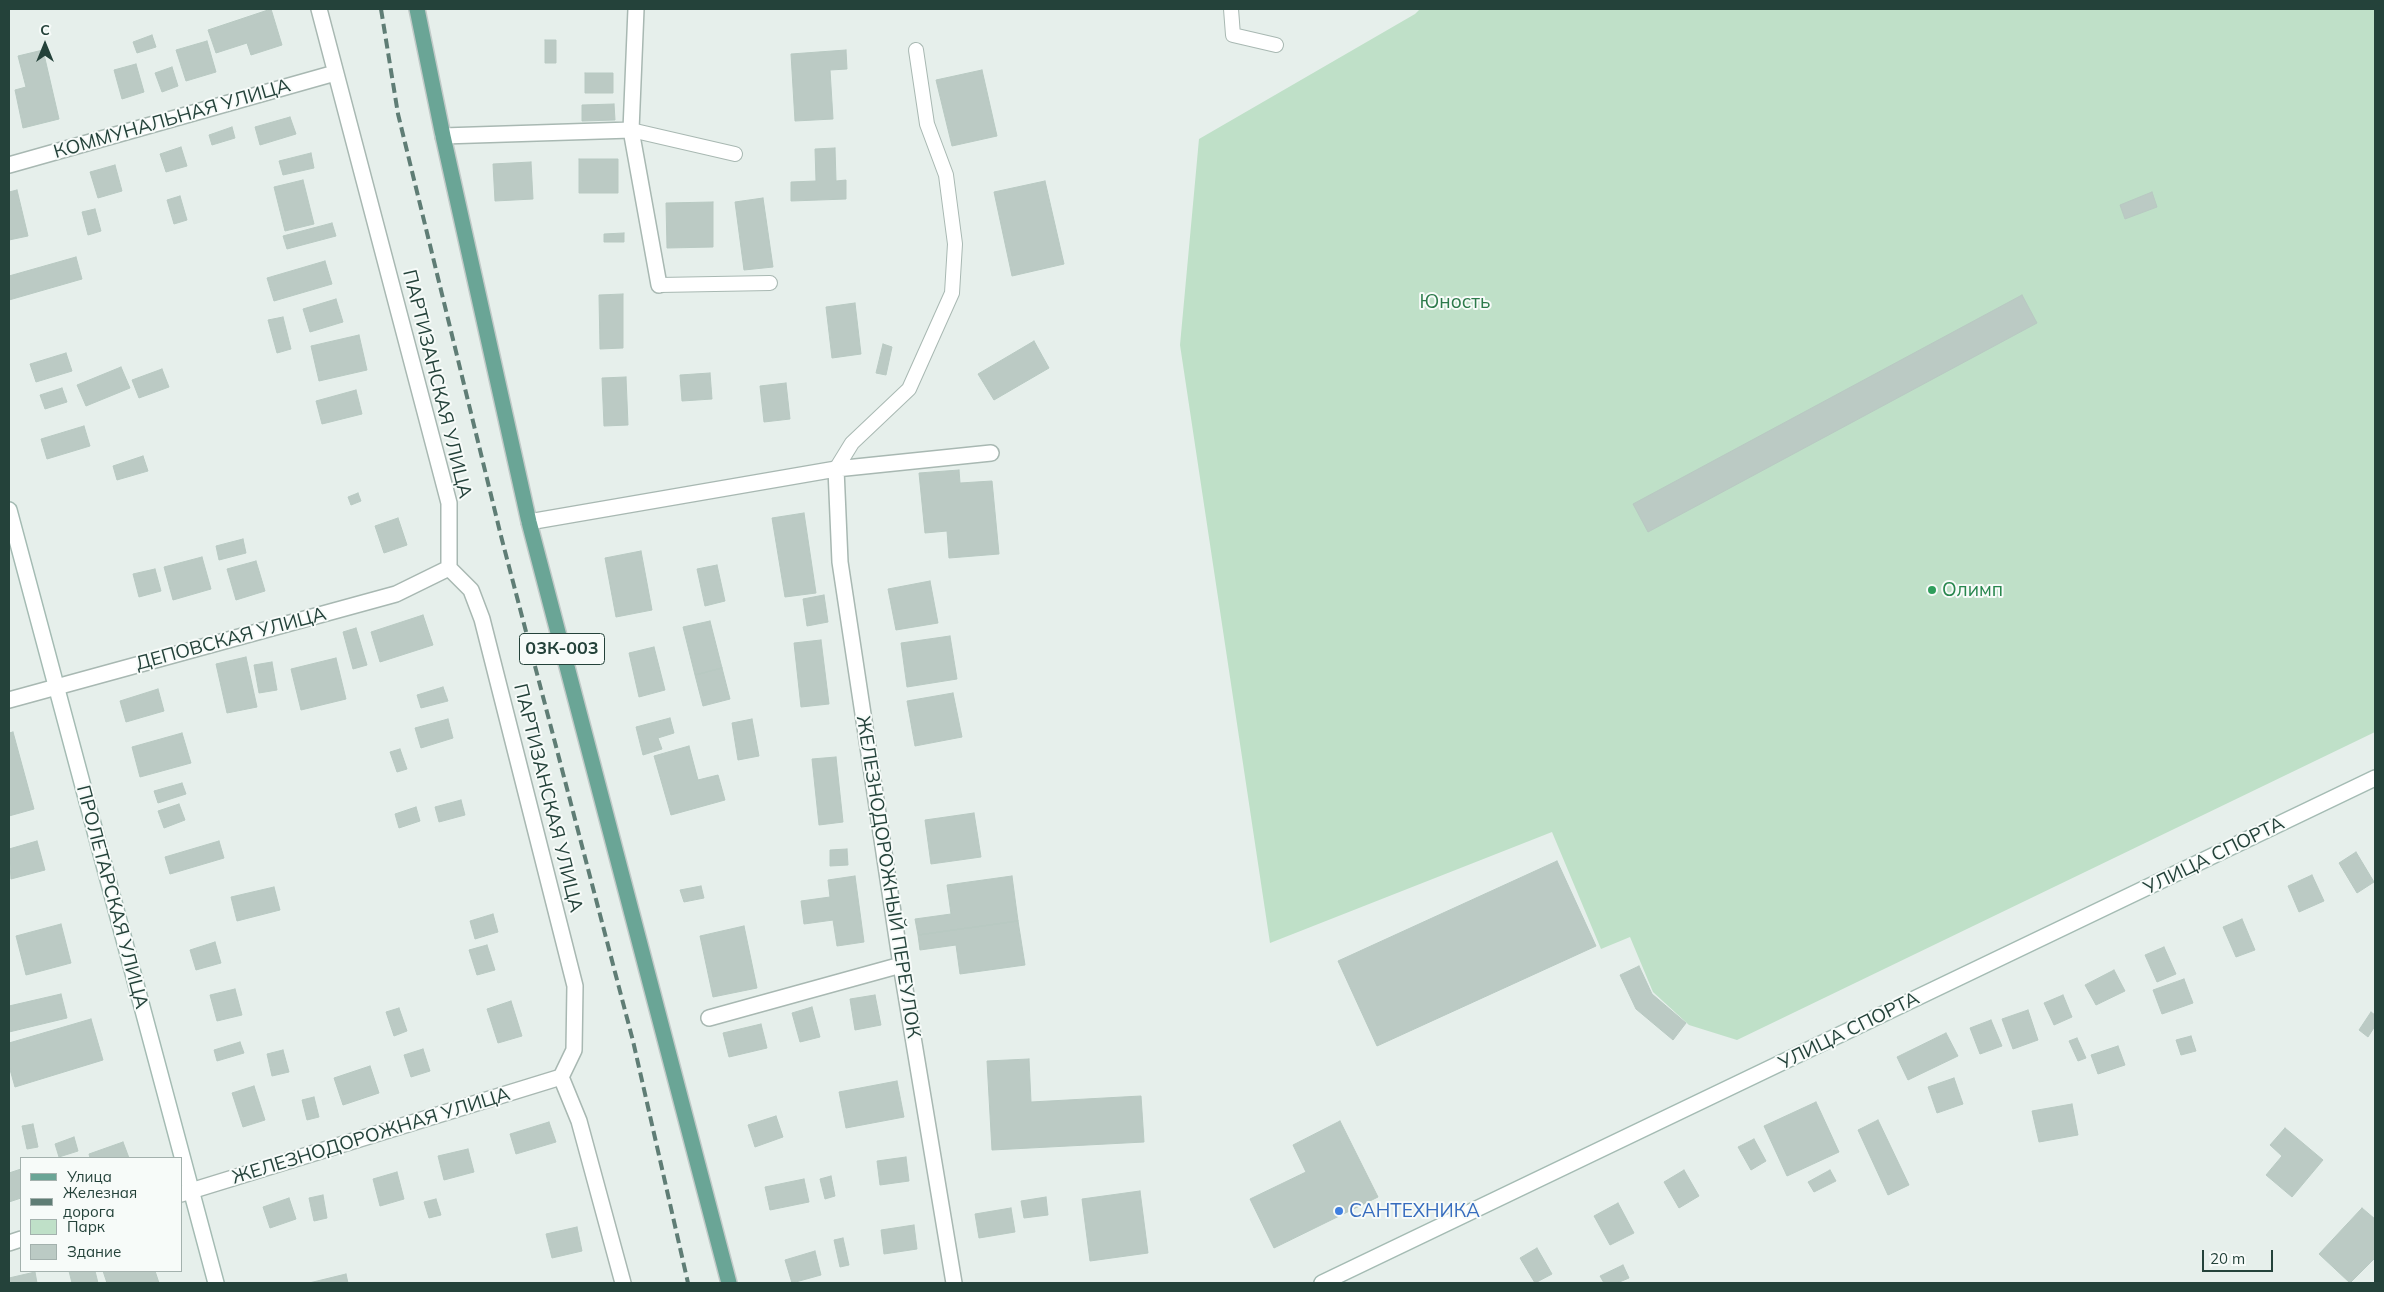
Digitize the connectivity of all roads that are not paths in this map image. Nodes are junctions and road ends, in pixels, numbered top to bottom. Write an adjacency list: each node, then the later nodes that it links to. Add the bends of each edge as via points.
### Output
1 (319, 9): 7 (street, ПАРТИЗАНСКАЯ УЛИЦА)
2 (417, 9): 9 (main road, 03К-003)
3 (636, 9): 8 (street)
4 (1231, 9): 5 (lane, via 1233,35)
5 (1276, 45)
6 (916, 50): 15 (lane, via 927,124 946,175 955,244 952,292 908,389 852,443)
7 (335, 73): 11 (street, КОММУНАЛЬНАЯ УЛИЦА); 18 (street, ПАРТИЗАНСКАЯ УЛИЦА, via 449,503)
8 (631, 130): 9 (street); 10 (lane); 13 (street)
9 (443, 136): 17 (main road, 03К-003)
10 (735, 154)
11 (9, 165)
12 (770, 284): 13 (lane)
13 (659, 285)
14 (991, 453): 15 (street)
15 (836, 469): 17 (street); 22 (street, ЖЕЛЕЗНОДОРОЖНЫЙ ПЕРЕУЛОК, via 840,562)
16 (9, 510): 19 (street, ПРОЛЕТАРСКАЯ УЛИЦА)
17 (529, 522): 30 (main road, 03К-003)
18 (449, 568): 19 (street, ДЕПОВСКАЯ УЛИЦА, via 396,594); 24 (street, ПАРТИЗАНСКАЯ УЛИЦА, via 471,590 482,619 575,986 574,1050)
19 (56, 686): 20 (street, ДЕПОВСКАЯ УЛИЦА); 25 (street, ПРОЛЕТАРСКАЯ УЛИЦА)
20 (9, 700)
21 (2375, 778): 32 (street, УЛИЦА СПОРТА)
22 (901, 965): 23 (street); 31 (street, ЖЕЛЕЗНОДОРОЖНЫЙ ПЕРЕУЛОК)
23 (710, 1018)
24 (561, 1077): 27 (street, ЖЕЛЕЗНОДОРОЖНАЯ УЛИЦА); 29 (street, via 579,1121)
25 (177, 1157)
26 (182, 1177): 27 (street, ПРОЛЕТАРСКАЯ УЛИЦА)
27 (186, 1193): 28 (street, ПРОЛЕТАРСКАЯ УЛИЦА)
28 (216, 1283)
29 (623, 1283)
30 (728, 1283)
31 (954, 1283)
32 (1322, 1283)

